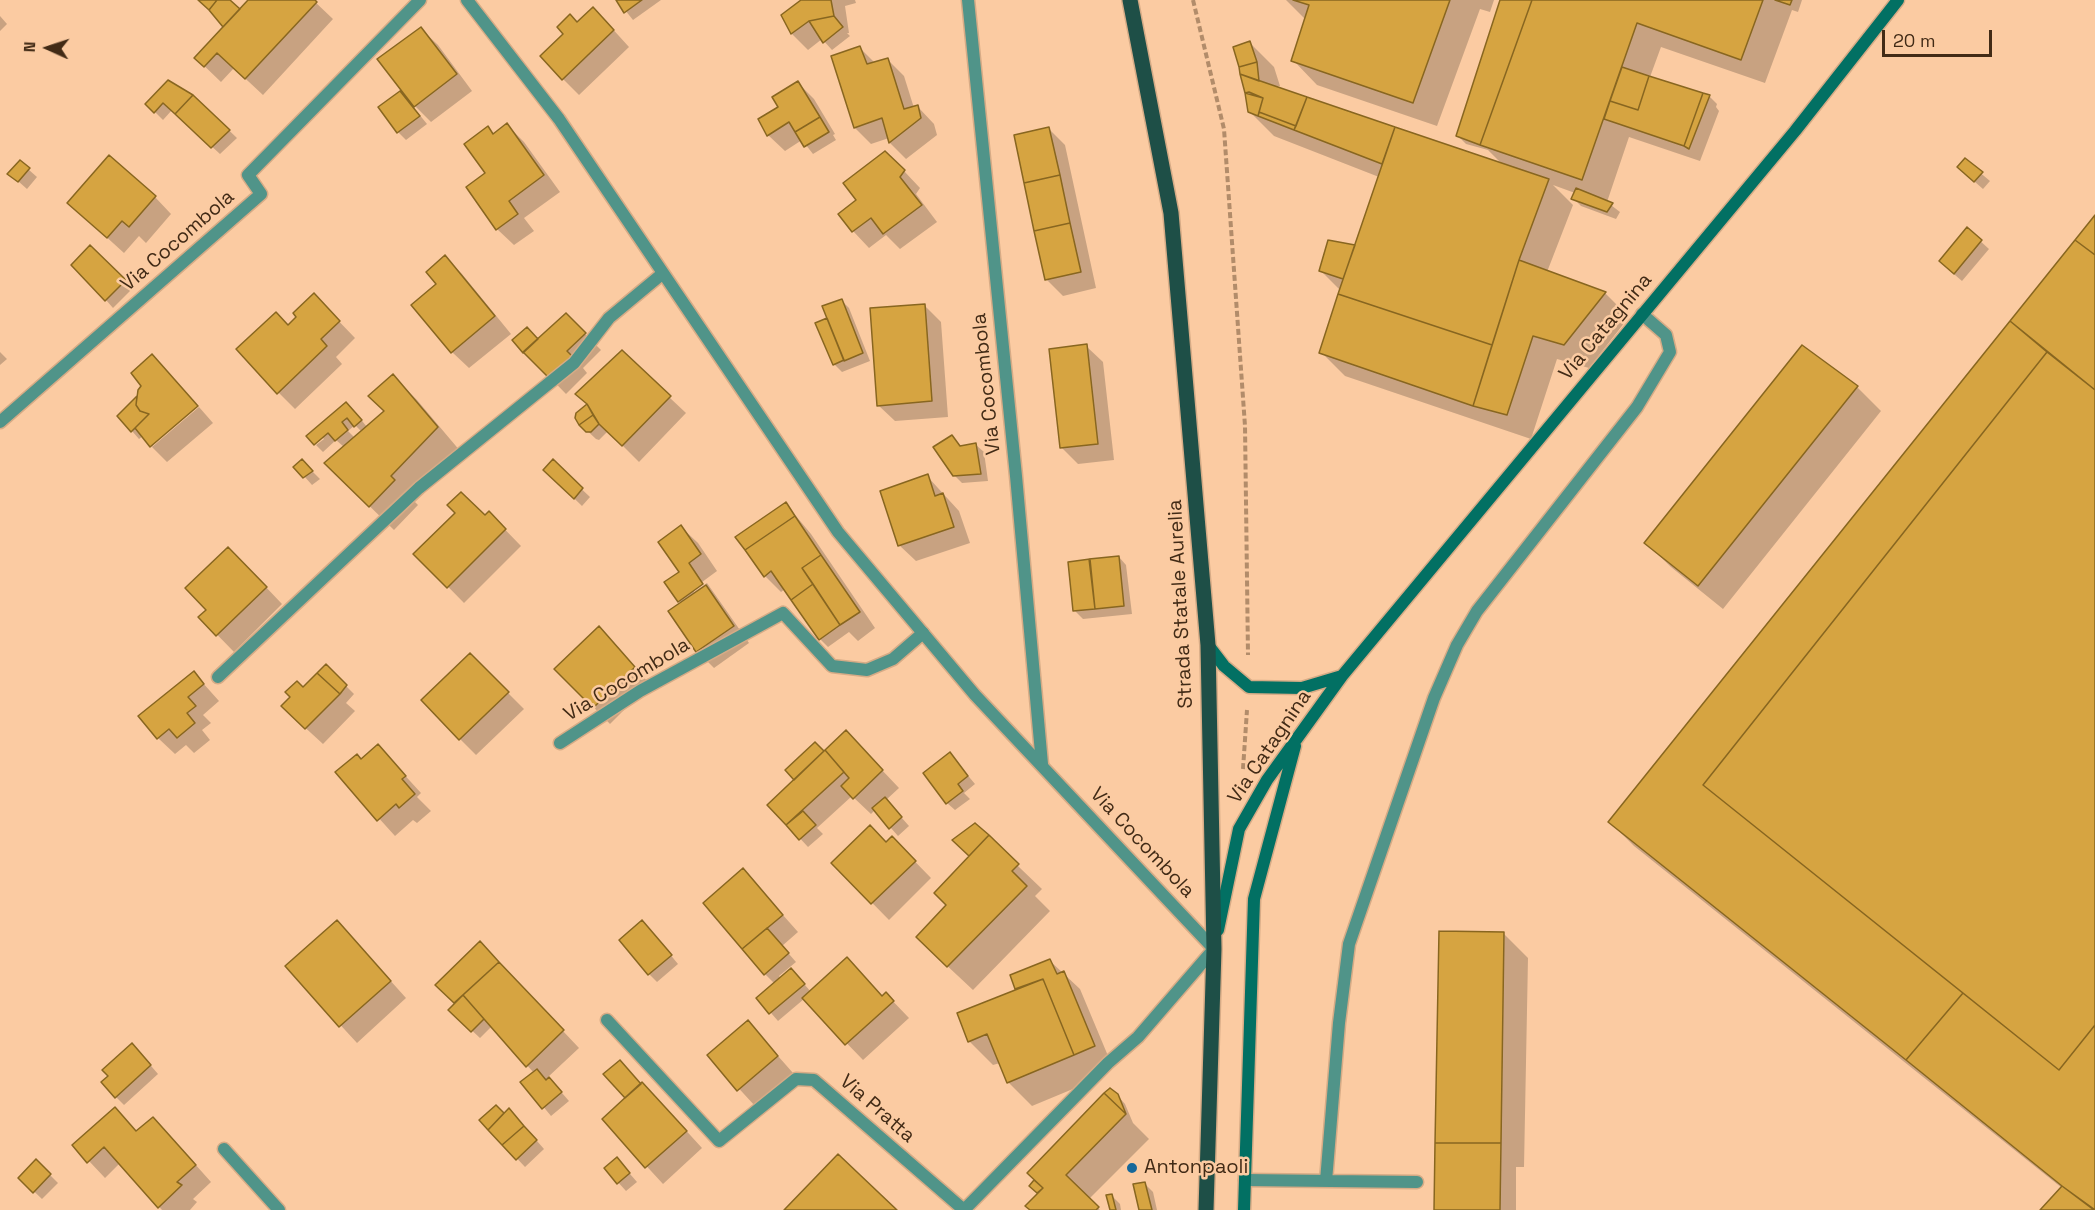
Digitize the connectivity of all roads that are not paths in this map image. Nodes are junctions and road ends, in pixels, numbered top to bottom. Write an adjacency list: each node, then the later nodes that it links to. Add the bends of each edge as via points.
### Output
1 (420, 0): 8 (street, Via Cocombola, via 248,175 261,194)
2 (467, 0): 6 (street, Via Cocombola, via 559,119)
3 (969, 0): 15 (street, Via Cocombola)
4 (1130, 0): 10 (main road, Strada Statale Aurelia, via 1171,213)
5 (1898, 0): 7 (main road, Via Catagnina)
6 (662, 274): 9 (street, Via Cocombola, via 838,532); 12 (street, via 609,318 574,363 419,489)
7 (1642, 314): 11 (main road, Via Catagnina); 20 (street, via 1666,335 1670,352 1637,407 1477,611 1434,698 1350,944)
8 (0, 422)
9 (923, 633): 14 (street, Via Cocombola, via 893,659 867,670 832,666 783,613 640,691); 15 (street, Via Cocombola, via 975,695)
10 (1208, 645): 11 (main road, Via Catagnina, via 1224,666 1249,687 1302,688); 16 (main road, Strada Statale Aurelia)
11 (1342, 676): 13 (main road, Via Catagnina)
12 (218, 677)
13 (1298, 738): 16 (main road, Via Catagnina, via 1267,780 1239,829); 19 (main road, via 1254,899)
14 (560, 743)
15 (1042, 764): 16 (street, Via Cocombola)
16 (1214, 949): 23 (street, Via Pratta, via 1138,1037); 24 (main road, Strada Statale Aurelia)
17 (607, 1020): 23 (street, Via Pratta, via 719,1142 796,1079 814,1080)
18 (224, 1149): 22 (street)
19 (1245, 1180): 20 (street); 25 (main road)
20 (1326, 1181): 21 (street)
21 (1417, 1182)
22 (279, 1210)
23 (964, 1210)
24 (1206, 1210)
25 (1244, 1210)

